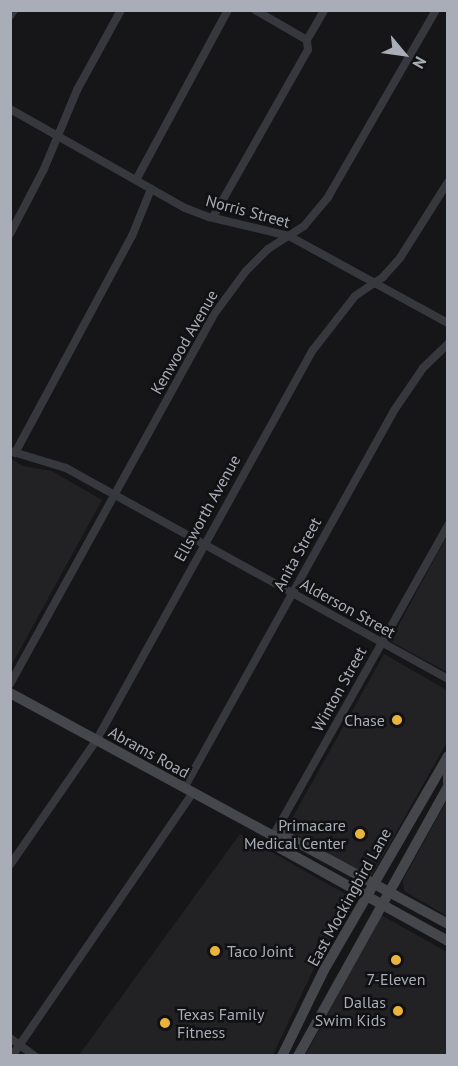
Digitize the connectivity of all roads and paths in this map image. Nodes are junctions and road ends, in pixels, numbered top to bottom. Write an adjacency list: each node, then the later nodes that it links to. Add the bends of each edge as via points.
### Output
1 (14, 10): 7 (street)
2 (121, 10): 10 (street)
3 (228, 10): 11 (street)
4 (255, 10): 8 (street)
5 (324, 10): 8 (street)
6 (436, 10): 17 (street, Kenwood Avenue, via 345,173 314,216)
7 (10, 16)
8 (307, 40): 14 (street, via 308,50)
9 (10, 109): 10 (street, Norris Street)
10 (57, 135): 11 (street, Norris Street); 16 (street)
11 (136, 180): 13 (street, Norris Street)
12 (447, 182): 19 (street, Ellsworth Avenue, via 417,236 383,277)
13 (151, 189): 14 (street, Norris Street); 22 (street, via 132,236)
14 (213, 218): 15 (street, Norris Street)
15 (261, 227): 17 (street, Norris Street); 18 (street, via 268,238)
16 (10, 234)
17 (289, 236): 18 (street, Kenwood Avenue); 19 (street, Norris Street)
18 (268, 249): 23 (street, Kenwood Avenue, via 214,313)
19 (374, 282): 20 (street, Norris Street); 25 (street, Ellsworth Avenue, via 355,296 318,341)
20 (447, 323)
21 (447, 344): 26 (street, Anita Street, via 408,388)
22 (13, 452): 23 (street, Alderson Street, via 50,461)
23 (114, 497): 25 (street, Alderson Street); 29 (street, Kenwood Avenue)
24 (447, 525): 27 (street, Winton Street)
25 (203, 545): 26 (street, Alderson Street); 31 (street, Ellsworth Avenue)
26 (292, 594): 27 (street, Alderson Street); 35 (street, Anita Street)
27 (382, 643): 28 (street, Alderson Street); 36 (street, Winton Street)
28 (447, 679)
29 (10, 684)
30 (10, 693): 31 (main road, Abrams Road)
31 (96, 741): 35 (main road, Abrams Road); 37 (street, Ellsworth Avenue)
32 (447, 756): 38 (main road, East Mockingbird Lane)
33 (447, 772): 34 (main road)
34 (447, 784): 39 (main road, East Mockingbird Lane)
35 (188, 791): 36 (main road, Abrams Road); 45 (street, Anita Street)
36 (273, 836): 38 (main road, Abrams Road, via 284,835); 40 (main road, Abrams Road, via 278,847)
37 (10, 865)
38 (374, 884): 39 (main road, Abrams Road); 40 (main road, East Mockingbird Lane)
39 (389, 891): 41 (main road, East Mockingbird Lane); 42 (main road, Abrams Road)
40 (367, 896): 41 (main road, Abrams Road); 48 (main road, East Mockingbird Lane, via 324,970)
41 (381, 904): 43 (main road, Abrams Road); 49 (main road, East Mockingbird Lane)
42 (447, 924)
43 (447, 941)
44 (10, 1038): 45 (street)
45 (20, 1045): 46 (street, Anita Street); 47 (street)
46 (12, 1056)
47 (35, 1056)
48 (282, 1056)
49 (298, 1056)

